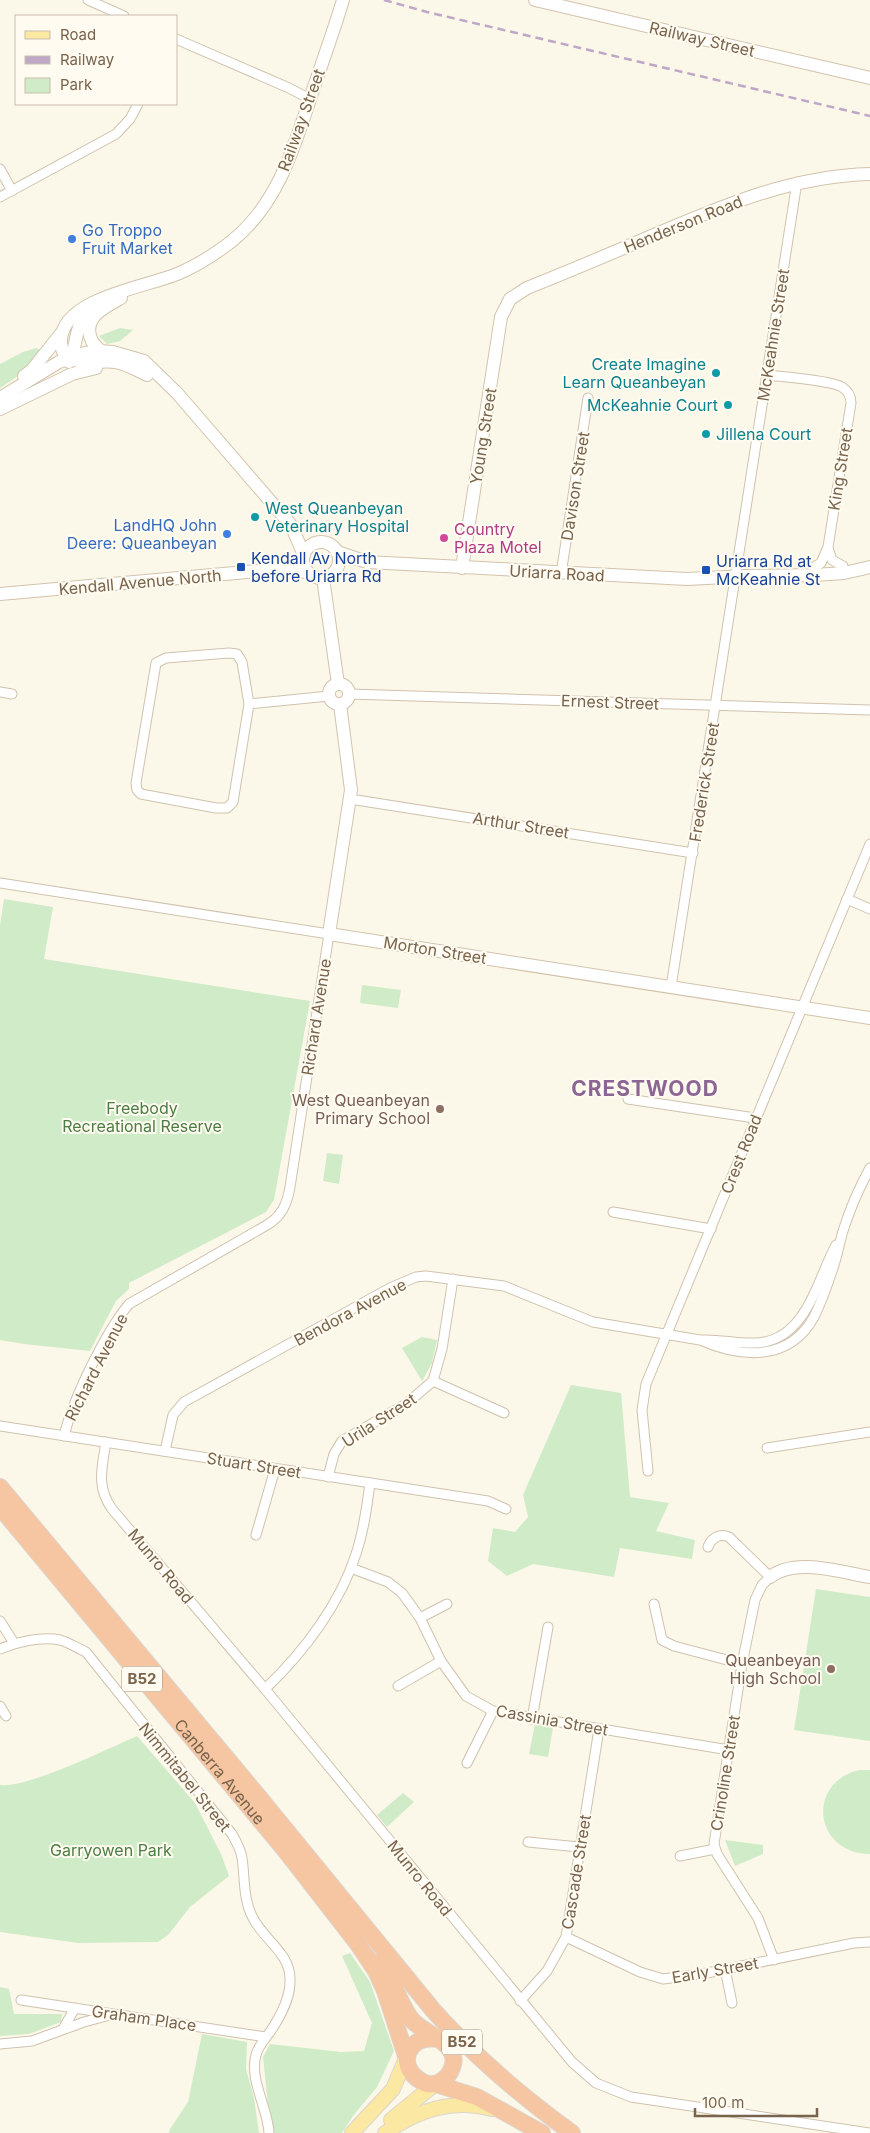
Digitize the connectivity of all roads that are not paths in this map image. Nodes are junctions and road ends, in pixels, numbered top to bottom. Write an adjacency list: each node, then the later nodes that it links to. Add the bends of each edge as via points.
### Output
1 (88, 0): 4 (street)
2 (343, 0): 7 (main road, Railway Street)
3 (535, 0): 6 (main road, Railway Street)
4 (122, 15)
5 (178, 40): 7 (street)
6 (870, 78)
7 (310, 99): 14 (main road, Railway Street, via 285,169 256,216 233,240 204,261)
8 (137, 105): 12 (street, via 116,134)
9 (0, 169): 12 (street)
10 (870, 174): 11 (main road, Henderson Road)
11 (797, 182): 16 (main road, Henderson Road, via 608,254 527,288); 21 (street, McKeahnie Street)
12 (12, 191): 13 (street)
13 (0, 198)
14 (138, 288): 15 (main road, Railway Street); 17 (main road, Railway Street, via 88,304 74,314)
15 (121, 298): 18 (main road, Railway Street, via 97,314 90,324 91,340); 19 (main road, Railway Street, via 99,306 85,316)
16 (506, 304): 35 (main road, Young Street, via 501,317)
17 (64, 329): 19 (main road, via 62,344 64,353); 23 (main road, Railway Street, via 32,370)
18 (102, 351): 19 (main road); 22 (main road, via 144,361)
19 (70, 357): 20 (main road, via 80,362 117,362); 25 (main road, Railway Street, via 59,373)
20 (147, 375): 22 (main road); 25 (main road, via 116,367 88,369)
21 (767, 375): 28 (street, King Street, via 835,385 850,396); 40 (street, McKeahnie Street)
22 (173, 390): 26 (main road)
23 (0, 391)
24 (588, 398): 39 (street, Davison Street)
25 (3, 403)
26 (291, 525): 27 (main road); 30 (main road)
27 (320, 542): 29 (main road); 30 (main road, via 310,546)
28 (828, 547): 32 (street, via 832,560); 33 (street, King Street, via 822,563)
29 (337, 552): 31 (main road, Uriarra Road); 37 (main road)
30 (304, 555): 36 (main road, Kendall Avenue North); 38 (main road)
31 (367, 562): 35 (main road, Uriarra Road); 37 (main road, Uriarra Road)
32 (843, 566): 33 (main road, Uriarra Road); 34 (main road, Uriarra Road)
33 (814, 567): 40 (main road, Uriarra Road)
34 (870, 567): 40 (main road, Uriarra Road, via 825,575)
35 (462, 568): 39 (main road, Uriarra Road)
36 (280, 569): 38 (main road, Kendall Avenue North); 42 (main road, Kendall Avenue North)
37 (337, 569): 41 (main road)
38 (308, 572): 41 (main road)
39 (561, 574): 40 (main road, Uriarra Road, via 687,579)
40 (741, 576): 50 (street, Frederick Street)
41 (323, 578): 43 (main road)
42 (0, 594)
43 (338, 684): 46 (main road, via 345,686); 47 (main road, via 330,690)
44 (0, 692): 45 (street)
45 (12, 694)
46 (350, 694): 49 (main road, via 346,702); 50 (street, Ernest Street)
47 (330, 696): 48 (street); 49 (main road, via 334,703)
48 (249, 704): 48 (street, via 234,799 227,808 151,797 138,792 136,783 154,669 158,661 238,654)
49 (340, 704): 52 (main road, Richard Avenue)
50 (715, 705): 51 (street, Ernest Street); 54 (street, Frederick Street)
51 (870, 710)
52 (350, 798): 54 (street, Arthur Street); 58 (main road, Richard Avenue)
53 (870, 844): 56 (street, Crest Road)
54 (693, 853): 59 (street, Frederick Street)
55 (0, 883): 58 (street, Morton Street)
56 (847, 899): 57 (street); 60 (street, Crest Road)
57 (870, 909)
58 (329, 934): 59 (main road, Morton Street); 73 (street, Richard Avenue, via 285,1207 267,1225 129,1304 114,1325 89,1374)
59 (671, 987): 60 (main road, Morton Street)
60 (803, 1008): 61 (main road, Morton Street); 63 (street, Crest Road)
61 (870, 1018)
62 (628, 1100): 63 (street)
63 (756, 1118): 66 (street, Crest Road)
64 (870, 1168): 68 (street, Bendora Avenue, via 860,1185 833,1270 813,1318 791,1342 771,1351 750,1353)
65 (613, 1212): 66 (street)
66 (710, 1229): 68 (street, Crest Road)
67 (453, 1279): 68 (street, Bendora Avenue, via 504,1286 593,1322); 69 (street, Urila Street, via 442,1349); 76 (street, Bendora Avenue, via 426,1276 404,1282 184,1402 174,1415)
68 (666, 1333): 78 (street, Crest Road, via 643,1393)
69 (433, 1381): 70 (street); 79 (street, Urila Street, via 406,1404 342,1442 334,1454)
70 (504, 1413)
71 (0, 1426): 73 (street, Stuart Street)
72 (870, 1432): 75 (street)
73 (64, 1436): 74 (street, Stuart Street)
74 (106, 1442): 76 (street, Stuart Street); 99 (street, Munro Road, via 100,1482 105,1499)
75 (767, 1448)
76 (165, 1451): 77 (street, Stuart Street)
77 (275, 1468): 79 (street, Stuart Street); 84 (street)
78 (648, 1470)
79 (328, 1477): 80 (street, Stuart Street)
80 (370, 1483): 83 (street, Stuart Street, via 488,1501); 86 (street, via 361,1536)
81 (0, 1487): 111 (highway, Canberra Avenue / B52)
82 (0, 1508): 125 (highway, Canberra Avenue / B52, via 285,1850 358,1944 383,1986)
83 (506, 1509)
84 (256, 1535)
85 (708, 1547): 87 (street, via 710,1541 725,1535)
86 (351, 1568): 91 (street, Cassinia Street, via 396,1587); 99 (street, via 320,1624 288,1667)
87 (770, 1577): 88 (main road, via 782,1569 800,1567); 97 (street, Crinoline Street, via 755,1600)
88 (870, 1577)
89 (448, 1604): 91 (street)
90 (654, 1604): 97 (street, via 662,1640)
91 (420, 1618): 96 (street, Cassinia Street)
92 (0, 1621): 94 (street)
93 (548, 1627): 103 (street)
94 (14, 1643): 95 (street, Nimmitabel Street); 122 (street, Nimmitabel Street, via 59,1640 86,1652 232,1834 242,1856 247,1901 253,1918 280,1952 290,1974 288,1999)
95 (0, 1649)
96 (441, 1661): 98 (street); 101 (street, Cassinia Street, via 466,1696)
97 (742, 1664): 105 (street, Crinoline Street)
98 (398, 1686)
99 (265, 1689): 117 (street, Munro Road)
100 (0, 1706): 102 (street)
101 (492, 1712): 103 (street, Cassinia Street); 106 (street)
102 (6, 1716)
103 (532, 1719): 104 (street, Cassinia Street)
104 (599, 1729): 105 (street, Cassinia Street); 108 (street, Cascade Street)
105 (729, 1750): 109 (street, Crinoline Street)
106 (467, 1763)
107 (528, 1842): 108 (street)
108 (579, 1847): 112 (street, Cascade Street)
109 (715, 1849): 110 (street); 114 (street, Crinoline Street, via 758,1918)
110 (680, 1856)
111 (369, 1932): 123 (highway, Canberra Avenue / B52, via 410,2018); 134 (highway, Canberra Avenue / B52, via 462,2042 515,2090)
112 (566, 1937): 115 (street, Early Street, via 640,1972 663,1979); 117 (street, Cascade Street, via 547,1971)
113 (870, 1942): 114 (street, Early Street, via 854,1942)
114 (774, 1960): 115 (street, Early Street)
115 (725, 1969): 118 (street)
116 (21, 2000): 119 (street, Graham Place)
117 (520, 2000): 135 (street, Munro Road, via 584,2074 617,2093)
118 (732, 2003)
119 (75, 2008): 120 (street, Graham Place); 121 (street)
120 (121, 2014): 121 (street); 122 (street, Graham Place)
121 (63, 2029): 124 (street, via 32,2041)
122 (266, 2036): 128 (street, Nimmitabel Street, via 257,2051 255,2067)
123 (442, 2042): 125 (highway, B52, via 428,2038 416,2042); 126 (highway, B52, via 453,2055 453,2066 446,2078); 133 (highway, Canberra Avenue / B52, via 518,2102)
124 (0, 2044)
125 (406, 2057): 126 (highway, B52, via 416,2078); 129 (main road, via 393,2088)
126 (435, 2084): 127 (highway, B52, via 472,2095); 130 (main road)
127 (514, 2117): 131 (main road, via 482,2106 448,2105 412,2116); 132 (highway, B52)
128 (270, 2133)
129 (352, 2133)
130 (378, 2133)
131 (385, 2133)
132 (542, 2133)
133 (568, 2133)
134 (572, 2133)
135 (870, 2133)

